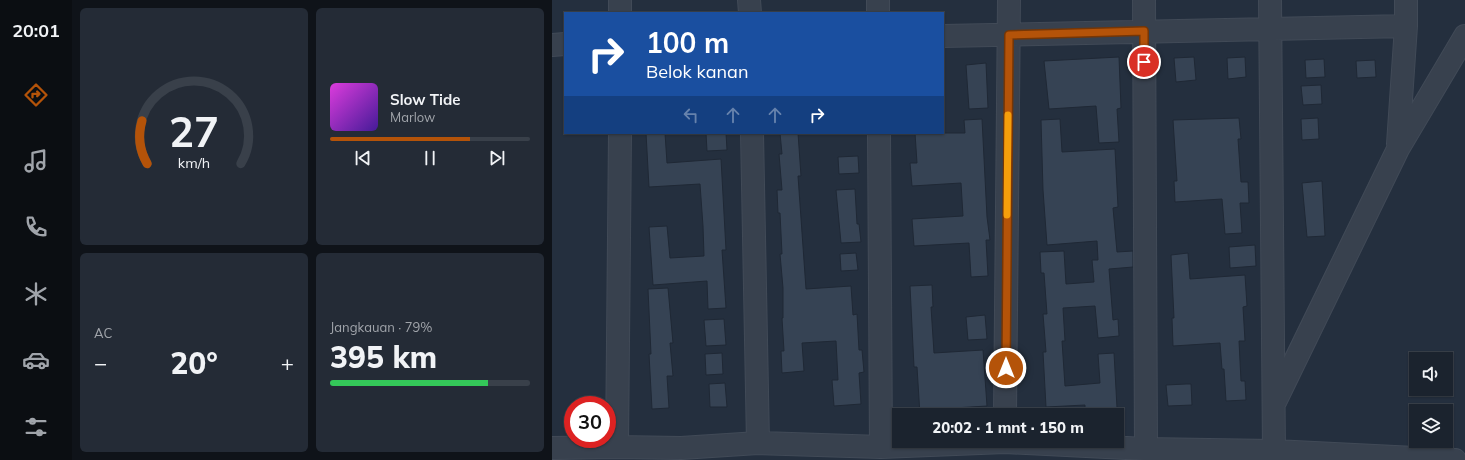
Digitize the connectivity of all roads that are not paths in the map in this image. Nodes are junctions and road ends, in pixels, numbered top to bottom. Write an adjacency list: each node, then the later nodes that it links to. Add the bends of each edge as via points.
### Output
1 (620, 0): 8 (street)
2 (749, 0): 9 (street)
3 (878, 0): 10 (street)
4 (1009, 0): 14 (street)
5 (1144, 0): 13 (street)
6 (1270, 0): 12 (street)
7 (1406, 0): 11 (street)
8 (620, 12)
9 (750, 12)
10 (878, 12)
11 (1406, 26): 12 (street); 22 (street)
12 (1270, 29): 13 (street); 23 (street)
13 (1144, 31): 14 (street); 31 (street)
14 (1009, 35): 15 (street); 24 (street)
15 (944, 36)
16 (1465, 36): 22 (street)
17 (564, 44): 18 (street)
18 (552, 45)
19 (620, 134): 26 (street)
20 (752, 134): 25 (street)
21 (879, 134): 27 (street)
22 (1398, 149): 23 (street)
23 (1273, 406): 32 (street)
24 (1005, 408)
25 (758, 443): 33 (street); 35 (street)
26 (618, 446): 34 (street); 35 (street)
27 (881, 447): 28 (street); 33 (street)
28 (892, 447)
29 (552, 448): 34 (street)
30 (1005, 448): 31 (street)
31 (1146, 449): 32 (street)
32 (1274, 451): 36 (street)
33 (832, 453)
34 (586, 454)
35 (681, 454)
36 (1455, 460)

